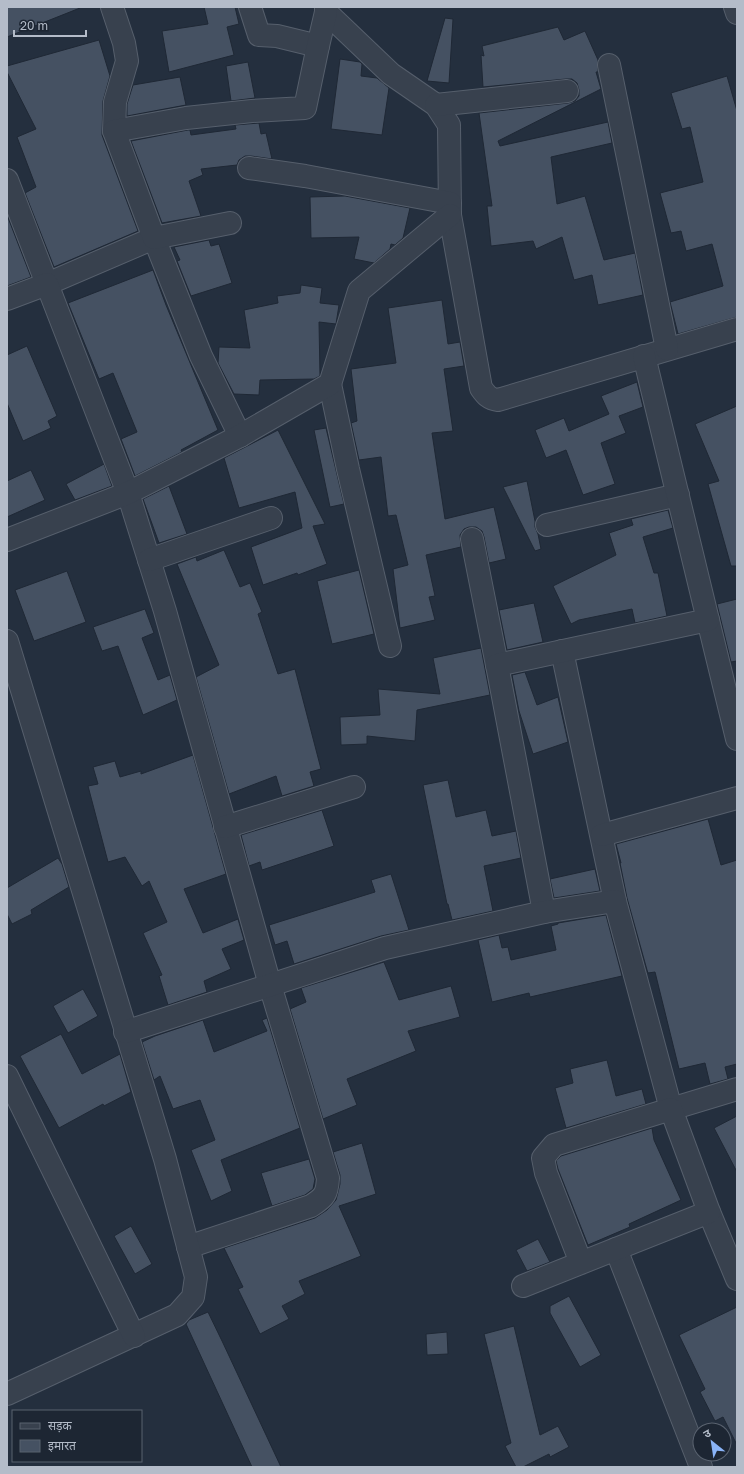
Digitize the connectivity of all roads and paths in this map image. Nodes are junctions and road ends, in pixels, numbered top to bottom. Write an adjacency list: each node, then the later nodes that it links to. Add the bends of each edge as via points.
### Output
1 (112, 7): 10 (street, via 127,61 115,102)
2 (250, 7): 6 (street, via 259,34)
3 (735, 7): 5 (street)
4 (326, 9): 6 (street); 9 (street, via 391,74)
5 (737, 13)
6 (318, 46): 10 (street, via 305,108 186,118)
7 (610, 66): 19 (street)
8 (567, 91): 9 (street)
9 (436, 105): 13 (street, via 449,125)
10 (114, 131): 15 (street)
11 (249, 168): 13 (street, via 305,176)
12 (7, 180): 16 (street)
13 (450, 209): 20 (street, via 481,388 492,400); 21 (street, via 359,291)
14 (230, 223): 15 (street)
15 (154, 238): 16 (street); 22 (street, via 202,356)
16 (47, 284): 17 (street); 23 (street)
17 (7, 299)
18 (737, 329): 19 (street)
19 (667, 349): 20 (street)
20 (644, 356): 24 (street)
21 (330, 384): 22 (street); 32 (street)
22 (240, 436): 23 (street)
23 (128, 493): 28 (street); 29 (street)
24 (678, 495): 26 (street); 30 (street)
25 (271, 518): 29 (street)
26 (547, 525)
27 (472, 539): 34 (street)
28 (7, 540)
29 (149, 560): 38 (street)
30 (708, 620): 33 (street); 35 (street)
31 (7, 641): 43 (street)
32 (390, 646)
33 (562, 651): 34 (street); 39 (street)
34 (497, 665): 41 (street)
35 (737, 740)
36 (354, 787): 38 (street)
37 (737, 798): 39 (street)
38 (225, 827): 42 (street)
39 (602, 835): 40 (street)
40 (615, 901): 41 (street); 46 (street)
41 (544, 912): 42 (street, via 386,948)
42 (270, 985): 43 (street); 48 (street, via 328,1178 327,1189 323,1198 311,1206)
43 (126, 1032): 48 (street, via 165,1159)
44 (7, 1076): 53 (street)
45 (737, 1089): 46 (street)
46 (671, 1109): 47 (street); 50 (street, via 554,1145 543,1158 546,1173)
47 (709, 1212): 49 (street); 51 (street)
48 (188, 1247): 53 (street, via 196,1277 193,1297 177,1315)
49 (616, 1249): 50 (street); 55 (street)
50 (581, 1263): 52 (street)
51 (737, 1280)
52 (523, 1286)
53 (134, 1336): 54 (street)
54 (7, 1394)
55 (701, 1467)

